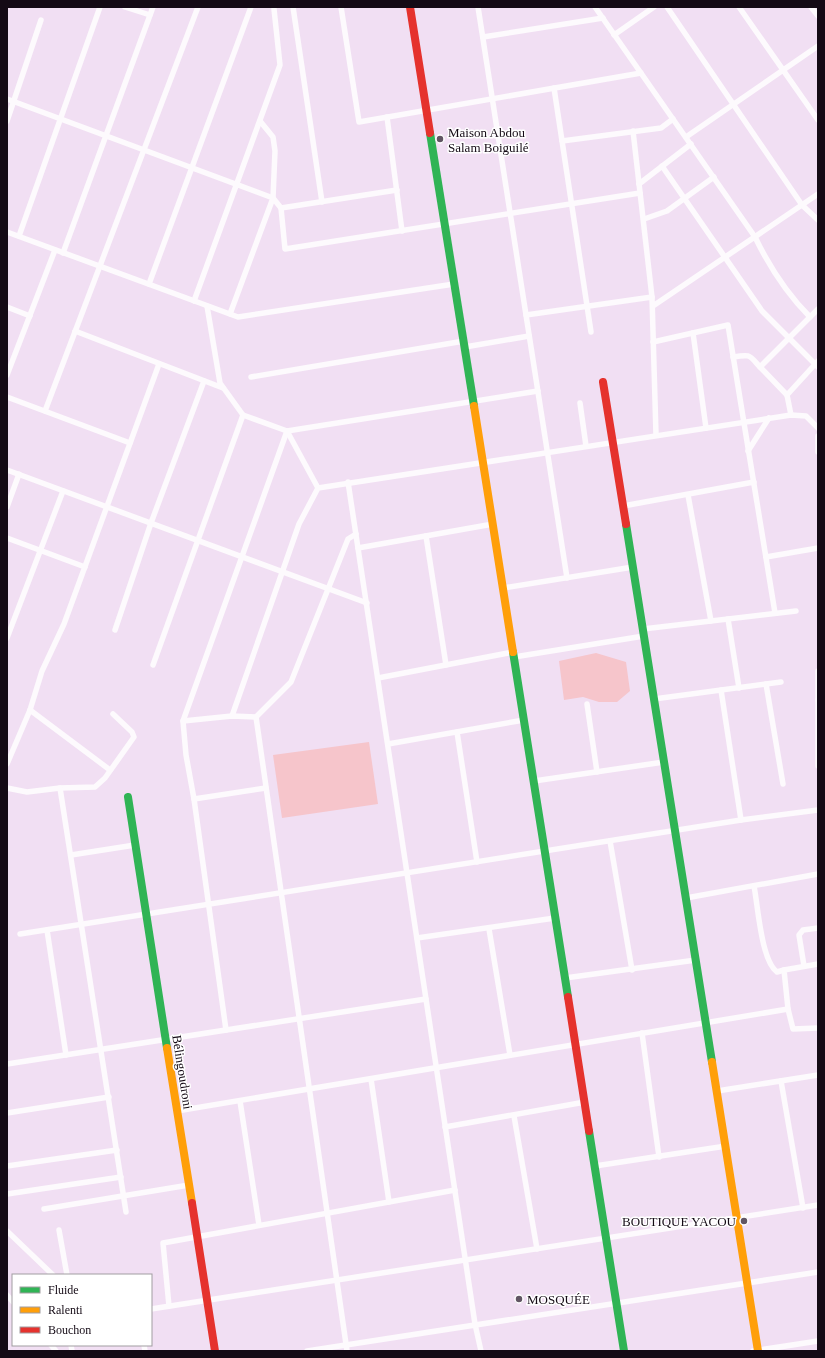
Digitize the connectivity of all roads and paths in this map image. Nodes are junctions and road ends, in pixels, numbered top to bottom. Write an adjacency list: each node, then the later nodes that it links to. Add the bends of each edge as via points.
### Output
1 (100, 7): 32 (street)
2 (125, 7): 16 (street)
3 (154, 7): 16 (street)
4 (198, 7): 42 (street)
5 (251, 7): 44 (street)
6 (293, 7): 53 (street)
7 (341, 7): 31 (street, via 359,122)
8 (410, 7): 30 (street)
9 (478, 7): 21 (street)
10 (595, 7): 18 (street)
11 (654, 7): 20 (street)
12 (667, 7): 29 (street)
13 (739, 7): 23 (street)
14 (812, 7): 17 (street)
15 (274, 9): 36 (street, via 280,65)
16 (150, 15): 38 (street)
17 (818, 16)
18 (603, 18): 20 (street); 21 (street)
19 (41, 20): 28 (street)
20 (614, 35): 24 (street)
21 (483, 37): 27 (street)
22 (818, 46): 23 (street)
23 (783, 70): 29 (street); 34 (street)
24 (641, 73): 25 (street); 33 (street)
25 (554, 88): 27 (street); 40 (street)
26 (7, 99): 28 (street)
27 (492, 99): 30 (street); 57 (street)
28 (14, 102): 32 (street); 35 (street)
29 (732, 105): 39 (street); 55 (street)
30 (427, 110): 31 (street); 60 (street)
31 (387, 117): 48 (street)
32 (60, 119): 38 (street); 63 (street)
33 (673, 119): 37 (street, via 660,128); 39 (street)
34 (818, 120)
35 (7, 121)
36 (260, 121): 46 (street); 51 (street, via 273,137)
37 (633, 131): 40 (street); 47 (street)
38 (106, 136): 42 (street); 66 (street)
39 (686, 137): 41 (street)
40 (562, 141): 54 (street)
41 (691, 144): 43 (street); 45 (street)
42 (144, 150): 44 (street); 68 (street)
43 (662, 166): 47 (street); 52 (street)
44 (192, 168): 46 (street); 69 (street)
45 (714, 177): 52 (street); 64 (street)
46 (236, 184): 51 (street); 72 (street)
47 (639, 184): 49 (street)
48 (397, 190): 53 (street); 61 (street)
49 (640, 193): 54 (street); 58 (street)
50 (818, 194): 55 (street)
51 (273, 198): 56 (street); 78 (street)
52 (685, 199): 58 (street, via 667,211); 67 (street)
53 (322, 202): 56 (street)
54 (572, 204): 57 (street); 74 (street)
55 (802, 205): 59 (street); 64 (street)
56 (281, 208): 61 (street, via 285,249)
57 (510, 214): 60 (street); 79 (street)
58 (644, 219): 71 (street)
59 (818, 220)
60 (445, 224): 61 (street); 70 (street)
61 (402, 231)
62 (7, 232): 63 (street)
63 (19, 236): 65 (street)
64 (755, 237): 67 (street); 81 (street, via 773,272 790,296)
65 (55, 250): 66 (street); 80 (street)
66 (63, 253): 68 (street)
67 (724, 258): 75 (street); 86 (street, via 762,311)
68 (100, 266): 69 (street); 82 (street)
69 (149, 284): 72 (street)
70 (454, 284): 78 (street, via 238,317); 88 (street)
71 (652, 296): 74 (street); 75 (street)
72 (194, 301): 73 (street)
73 (207, 306): 78 (street); 97 (street)
74 (587, 306): 79 (street); 83 (street)
75 (653, 306): 87 (street)
76 (7, 307): 80 (street)
77 (818, 309): 81 (street)
78 (230, 314)
79 (526, 315): 85 (street)
80 (30, 316): 93 (street)
81 (810, 317): 86 (street)
82 (75, 332): 90 (street); 103 (street)
83 (591, 332)
84 (693, 333): 87 (street); 89 (street, via 728,325); 108 (street)
85 (530, 336): 88 (street); 98 (street)
86 (790, 337): 91 (street); 92 (street)
87 (653, 342): 111 (street)
88 (464, 344): 94 (street); 101 (street)
89 (733, 357): 92 (street, via 747,355); 107 (street)
90 (159, 364): 95 (street); 114 (street)
91 (817, 364): 99 (street)
92 (760, 367): 99 (street)
93 (7, 376)
94 (251, 377)
95 (204, 381): 97 (street); 130 (street)
96 (603, 382): 113 (street)
97 (223, 388): 104 (street)
98 (538, 391): 101 (street); 117 (street)
99 (787, 395): 105 (street)
100 (7, 397): 103 (street)
101 (473, 401): 110 (street); 119 (street)
102 (580, 403): 115 (street)
103 (45, 411): 114 (street)
104 (243, 415): 110 (street); 135 (street)
105 (791, 415): 106 (street); 109 (street, via 806,416)
106 (769, 418): 107 (street); 116 (street)
107 (744, 422): 108 (street); 116 (street)
108 (706, 428): 111 (street)
109 (818, 428)
110 (287, 431): 124 (street); 139 (street)
111 (656, 435): 113 (street)
112 (818, 436): 118 (street)
113 (613, 442): 115 (street); 128 (street)
114 (130, 443): 129 (street)
115 (586, 446): 117 (street)
116 (748, 451): 123 (street)
117 (548, 452): 119 (street); 144 (street)
118 (818, 452)
119 (483, 462): 122 (street); 131 (street)
120 (7, 470): 121 (street)
121 (19, 474): 125 (street); 127 (street)
122 (348, 482): 124 (street); 132 (street)
123 (754, 482): 126 (street); 140 (street)
124 (318, 488): 143 (street, via 299,524)
125 (63, 491): 129 (street); 138 (street)
126 (688, 495): 128 (street); 151 (street)
127 (7, 506)
128 (623, 506): 142 (street)
129 (107, 507): 130 (street); 141 (street)
130 (151, 523): 135 (street); 152 (street)
131 (493, 524): 133 (street); 145 (street)
132 (356, 534): 136 (street); 146 (street, via 348,539)
133 (426, 536): 136 (street); 156 (street)
134 (7, 538): 138 (street)
135 (199, 541): 139 (street); 157 (street)
136 (358, 548): 147 (street)
137 (818, 548): 140 (street)
138 (40, 550): 141 (street); 154 (street)
139 (242, 557): 143 (street); 172 (street)
140 (766, 557): 149 (street)
141 (85, 567): 167 (street, via 64,624 42,671)
142 (633, 567): 144 (street); 153 (street)
143 (282, 572): 146 (street); 169 (street)
144 (567, 578): 145 (street)
145 (503, 588): 155 (street)
146 (328, 589): 147 (street); 170 (street, via 291,682)
147 (367, 603): 159 (street)
148 (796, 610): 149 (street)
149 (775, 613): 150 (street)
150 (728, 619): 151 (street); 162 (street)
151 (711, 621): 153 (street)
152 (115, 630)
153 (643, 633): 155 (street); 164 (street)
154 (7, 638)
155 (514, 655): 156 (street); 171 (street)
156 (446, 665): 159 (street)
157 (153, 666)
158 (818, 672): 165 (street)
159 (378, 678): 174 (street)
160 (781, 682): 161 (street)
161 (766, 684): 162 (street); 181 (street)
162 (739, 688): 163 (street)
163 (721, 690): 164 (street); 188 (street)
164 (654, 699): 176 (street)
165 (818, 700): 177 (street)
166 (587, 704): 179 (street)
167 (30, 710): 175 (street); 178 (street)
168 (113, 714): 178 (street, via 134,737)
169 (232, 716): 170 (street); 172 (street)
170 (256, 717): 184 (street)
171 (524, 720): 173 (street); 180 (street)
172 (183, 721): 186 (street)
173 (457, 732): 174 (street); 194 (street)
174 (388, 744): 195 (street)
175 (7, 762)
176 (664, 762): 179 (street); 189 (street)
177 (818, 766)
178 (110, 770): 183 (street, via 95,787)
179 (597, 772): 180 (street)
180 (534, 781): 192 (street)
181 (782, 784)
182 (7, 788): 183 (street, via 26,792)
183 (60, 788): 193 (street)
184 (266, 788): 186 (street); 198 (street)
185 (128, 797): 191 (street, Bélingoudroni)
186 (194, 799): 200 (street)
187 (818, 810): 188 (street)
188 (741, 820): 189 (street)
189 (675, 830): 190 (street); 199 (street)
190 (610, 840): 192 (street); 212 (street)
191 (135, 845): 193 (street); 201 (street, Bélingoudroni)
192 (545, 851): 194 (street); 202 (street)
193 (71, 856): 203 (street)
194 (477, 862): 195 (street)
195 (407, 873): 198 (street); 208 (street)
196 (818, 874): 197 (street)
197 (754, 886): 199 (street); 213 (street, via 763,941 770,964 776,972)
198 (281, 893): 200 (street); 217 (street)
199 (686, 898): 209 (street)
200 (208, 904): 201 (street); 220 (street)
201 (146, 914): 203 (street); 222 (street, Bélingoudroni)
202 (556, 918): 205 (street); 214 (street)
203 (82, 925): 206 (street); 224 (street)
204 (818, 928): 211 (street, via 803,930 798,935)
205 (489, 929): 208 (street); 226 (street)
206 (47, 930): 207 (street); 225 (street)
207 (20, 934)
208 (417, 938): 215 (street)
209 (696, 960): 212 (street); 218 (street)
210 (818, 964): 211 (street)
211 (804, 966): 213 (street)
212 (632, 970): 214 (street)
213 (784, 970): 216 (street)
214 (565, 978): 223 (street)
215 (426, 999): 217 (street); 228 (street)
216 (788, 1009): 218 (street); 219 (street, via 793,1029)
217 (299, 1019): 220 (street); 232 (street)
218 (706, 1023): 221 (street); 233 (street)
219 (818, 1028)
220 (226, 1030): 222 (street)
221 (642, 1033): 223 (street); 243 (street)
222 (166, 1040): 224 (street); 237 (street, Bélingoudroni)
223 (576, 1044): 226 (street); 236 (street)
224 (101, 1050): 225 (street); 234 (street)
225 (66, 1055): 227 (street)
226 (510, 1056): 228 (street)
227 (7, 1064)
228 (436, 1068): 230 (street); 240 (street)
229 (818, 1075): 231 (street)
230 (370, 1079): 232 (street); 251 (street)
231 (781, 1081): 233 (street); 253 (street)
232 (309, 1089): 235 (street); 256 (street)
233 (717, 1091): 241 (street)
234 (109, 1097): 238 (street); 242 (street)
235 (240, 1101): 237 (street); 258 (street)
236 (585, 1102): 239 (street); 245 (street)
237 (177, 1111): 247 (street, Bélingoudroni)
238 (7, 1113)
239 (514, 1116): 240 (street); 263 (street)
240 (445, 1127): 248 (street)
241 (726, 1146): 243 (street); 257 (street)
242 (117, 1150): 244 (street); 246 (street)
243 (659, 1157): 245 (street)
244 (7, 1166)
245 (595, 1166): 262 (street)
246 (121, 1177): 249 (street); 250 (street)
247 (189, 1185): 250 (street); 261 (street, Bélingoudroni)
248 (455, 1190): 251 (street); 264 (street)
249 (7, 1194)
250 (124, 1196): 254 (street); 255 (street)
251 (389, 1202): 256 (street)
252 (818, 1205): 253 (street)
253 (803, 1208): 257 (street)
254 (44, 1209)
255 (126, 1212)
256 (327, 1213): 258 (street); 268 (street)
257 (737, 1218): 262 (street); 269 (street)
258 (260, 1225): 261 (street)
259 (59, 1230): 267 (street)
260 (7, 1231): 266 (street)
261 (197, 1236): 270 (street, Bélingoudroni); 272 (street, via 163,1243)
262 (606, 1238): 263 (street); 271 (street)
263 (537, 1249): 264 (street)
264 (465, 1260): 268 (street); 274 (street)
265 (818, 1272): 269 (street)
266 (52, 1274)
267 (67, 1274)
268 (337, 1280): 270 (street); 276 (street)
269 (748, 1284): 271 (street); 281 (street)
270 (207, 1300): 272 (street); 277 (street, Bélingoudroni)
271 (617, 1304): 274 (street); 280 (street)
272 (169, 1306): 273 (street)
273 (152, 1309)
274 (475, 1324): 276 (street); 279 (street)
275 (818, 1341): 281 (street)
276 (346, 1348): 278 (street)
277 (215, 1351)
278 (307, 1351)
279 (481, 1351)
280 (624, 1351)
281 (757, 1351)

